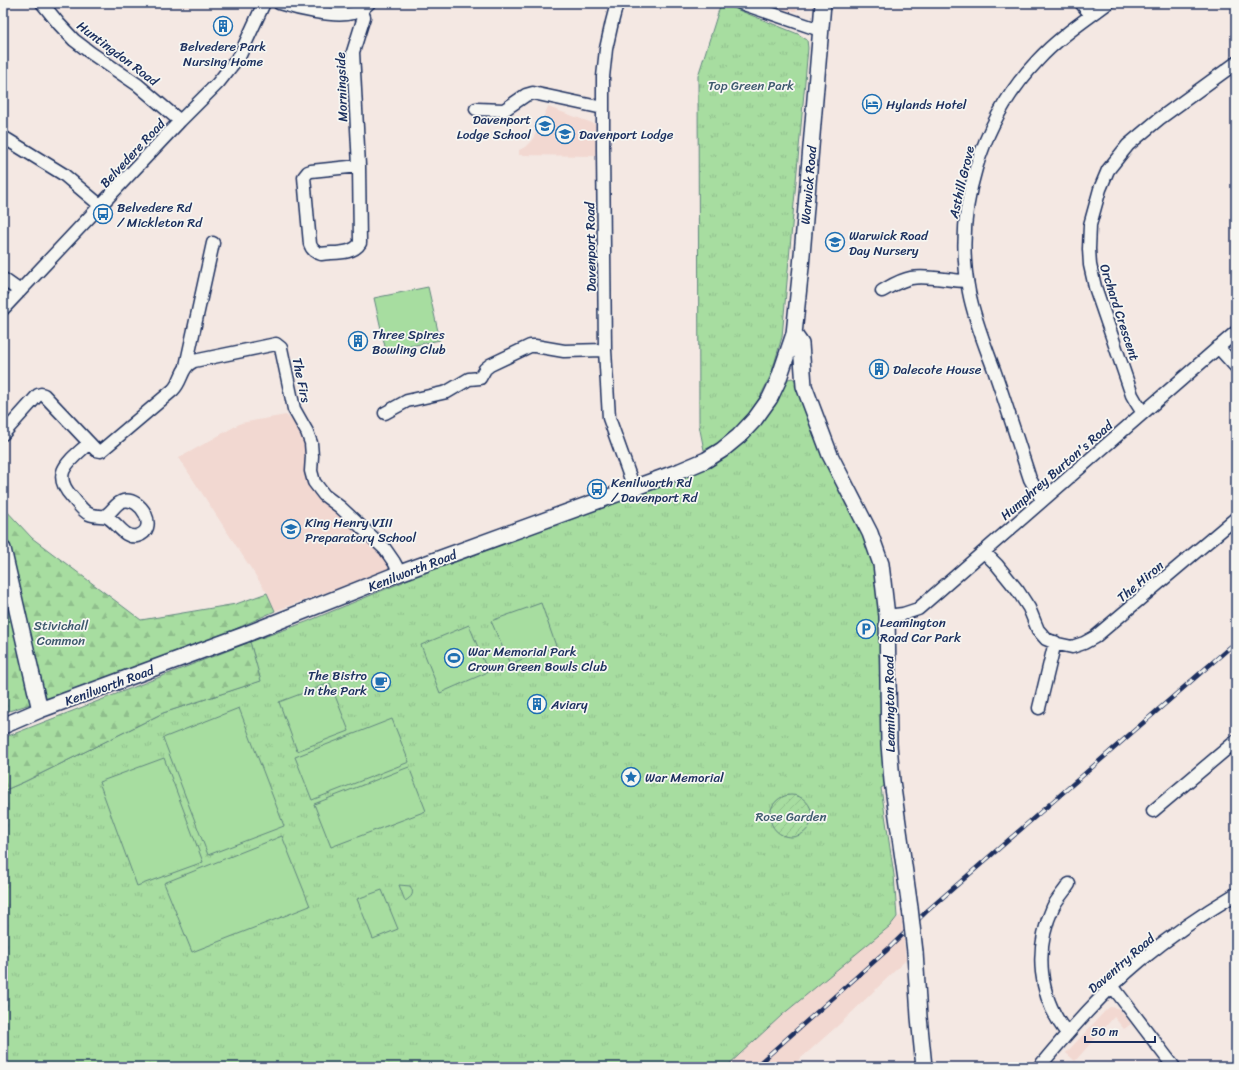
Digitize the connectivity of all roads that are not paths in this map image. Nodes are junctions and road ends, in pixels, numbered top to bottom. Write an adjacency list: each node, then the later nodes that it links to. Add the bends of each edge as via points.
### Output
1 (42, 3): 15 (street, Huntingdon Road, via 74,40 138,84)
2 (264, 3): 15 (street, Belvedere Road, via 240,55 218,83)
3 (279, 3): 9 (street, via 334,14 354,13)
4 (618, 3): 13 (street, Davenport Road, via 606,49)
5 (741, 3): 11 (street)
6 (823, 3): 11 (main road, Warwick Road)
7 (1081, 3): 10 (street)
8 (1108, 3): 10 (street, Asthill Grove)
9 (365, 6): 17 (street, Morningside, via 353,52)
10 (1091, 15): 21 (street, Asthill Grove, via 1037,60 1012,91 992,125 980,156 967,211)
11 (820, 30): 26 (main road, Warwick Road)
12 (1236, 63): 33 (street, Orchard Crescent, via 1128,145 1108,170 1095,204 1089,240 1091,272 1132,394)
13 (603, 108): 14 (street, via 532,93 504,110); 28 (street, Davenport Road)
14 (476, 109)
15 (180, 122): 18 (street, Belvedere Road)
16 (3, 137): 18 (street, via 63,174)
17 (358, 166): 17 (street, Morningside, via 360,243 357,248 350,251 317,253 310,244 304,177 311,170)
18 (101, 206): 22 (street, Belvedere Road)
19 (213, 243): 29 (street)
20 (3, 279): 22 (street)
21 (967, 281): 23 (street, via 911,278); 37 (street, Asthill Grove, via 974,313 1030,479)
22 (20, 291): 24 (street, Belvedere Road)
23 (882, 291)
24 (3, 309)
25 (1236, 332): 27 (street, Humphrey Burton's Road)
26 (794, 334): 31 (main road, Warwick Road); 31 (main road, Leamington Road, via 801,344)
27 (1218, 348): 30 (street); 33 (street, Humphrey Burton's Road)
28 (605, 350): 32 (street, via 564,351 530,346 488,367 480,378 469,379 447,392 407,400); 36 (street, Davenport Road, via 610,423)
29 (186, 366): 35 (street, via 176,388 103,451 97,451); 42 (street, The Firs, via 194,361 274,344 280,346 294,409 311,443 314,482 324,495 385,549)
30 (1236, 367)
31 (793, 377): 36 (main road, Kenilworth Road, via 782,382 745,431 722,450 692,466); 43 (main road, Leamington Road, via 878,553)
32 (386, 413)
33 (1144, 413): 37 (street, Humphrey Burton's Road)
34 (3, 434): 35 (street, via 41,394)
35 (89, 443): 38 (street, via 64,468 61,477 66,491 85,512)
36 (634, 488): 42 (main road, Kenilworth Road)
37 (1042, 500): 41 (street, Humphrey Burton's Road)
38 (104, 516)
39 (1236, 518): 44 (street, The Hiron, via 1090,640 1078,646 1065,646)
40 (3, 550): 46 (main road)
41 (984, 552): 43 (street, Humphrey Burton's Road, via 918,609); 44 (street, via 1018,591 1040,633 1046,639)
42 (400, 573): 46 (main road, Kenilworth Road, via 244,635)
43 (887, 616): 56 (main road, Leamington Road, bridge, via 892,781 915,952)
44 (1055, 642): 45 (street)
45 (1039, 708)
46 (40, 710): 47 (main road, Kenilworth Road)
47 (3, 726)
48 (1236, 741): 50 (street)
49 (1236, 751): 50 (street)
50 (1218, 756): 51 (street)
51 (1153, 811)
52 (1069, 884): 55 (street, via 1049,918 1043,938 1041,961 1046,996 1056,1018)
53 (1236, 894): 54 (street, Daventry Road, via 1140,961)
54 (1112, 987): 55 (street, Daventry Road); 58 (street)
55 (1067, 1033): 57 (street, Daventry Road)
56 (924, 1067)
57 (1039, 1067)
58 (1174, 1067)

